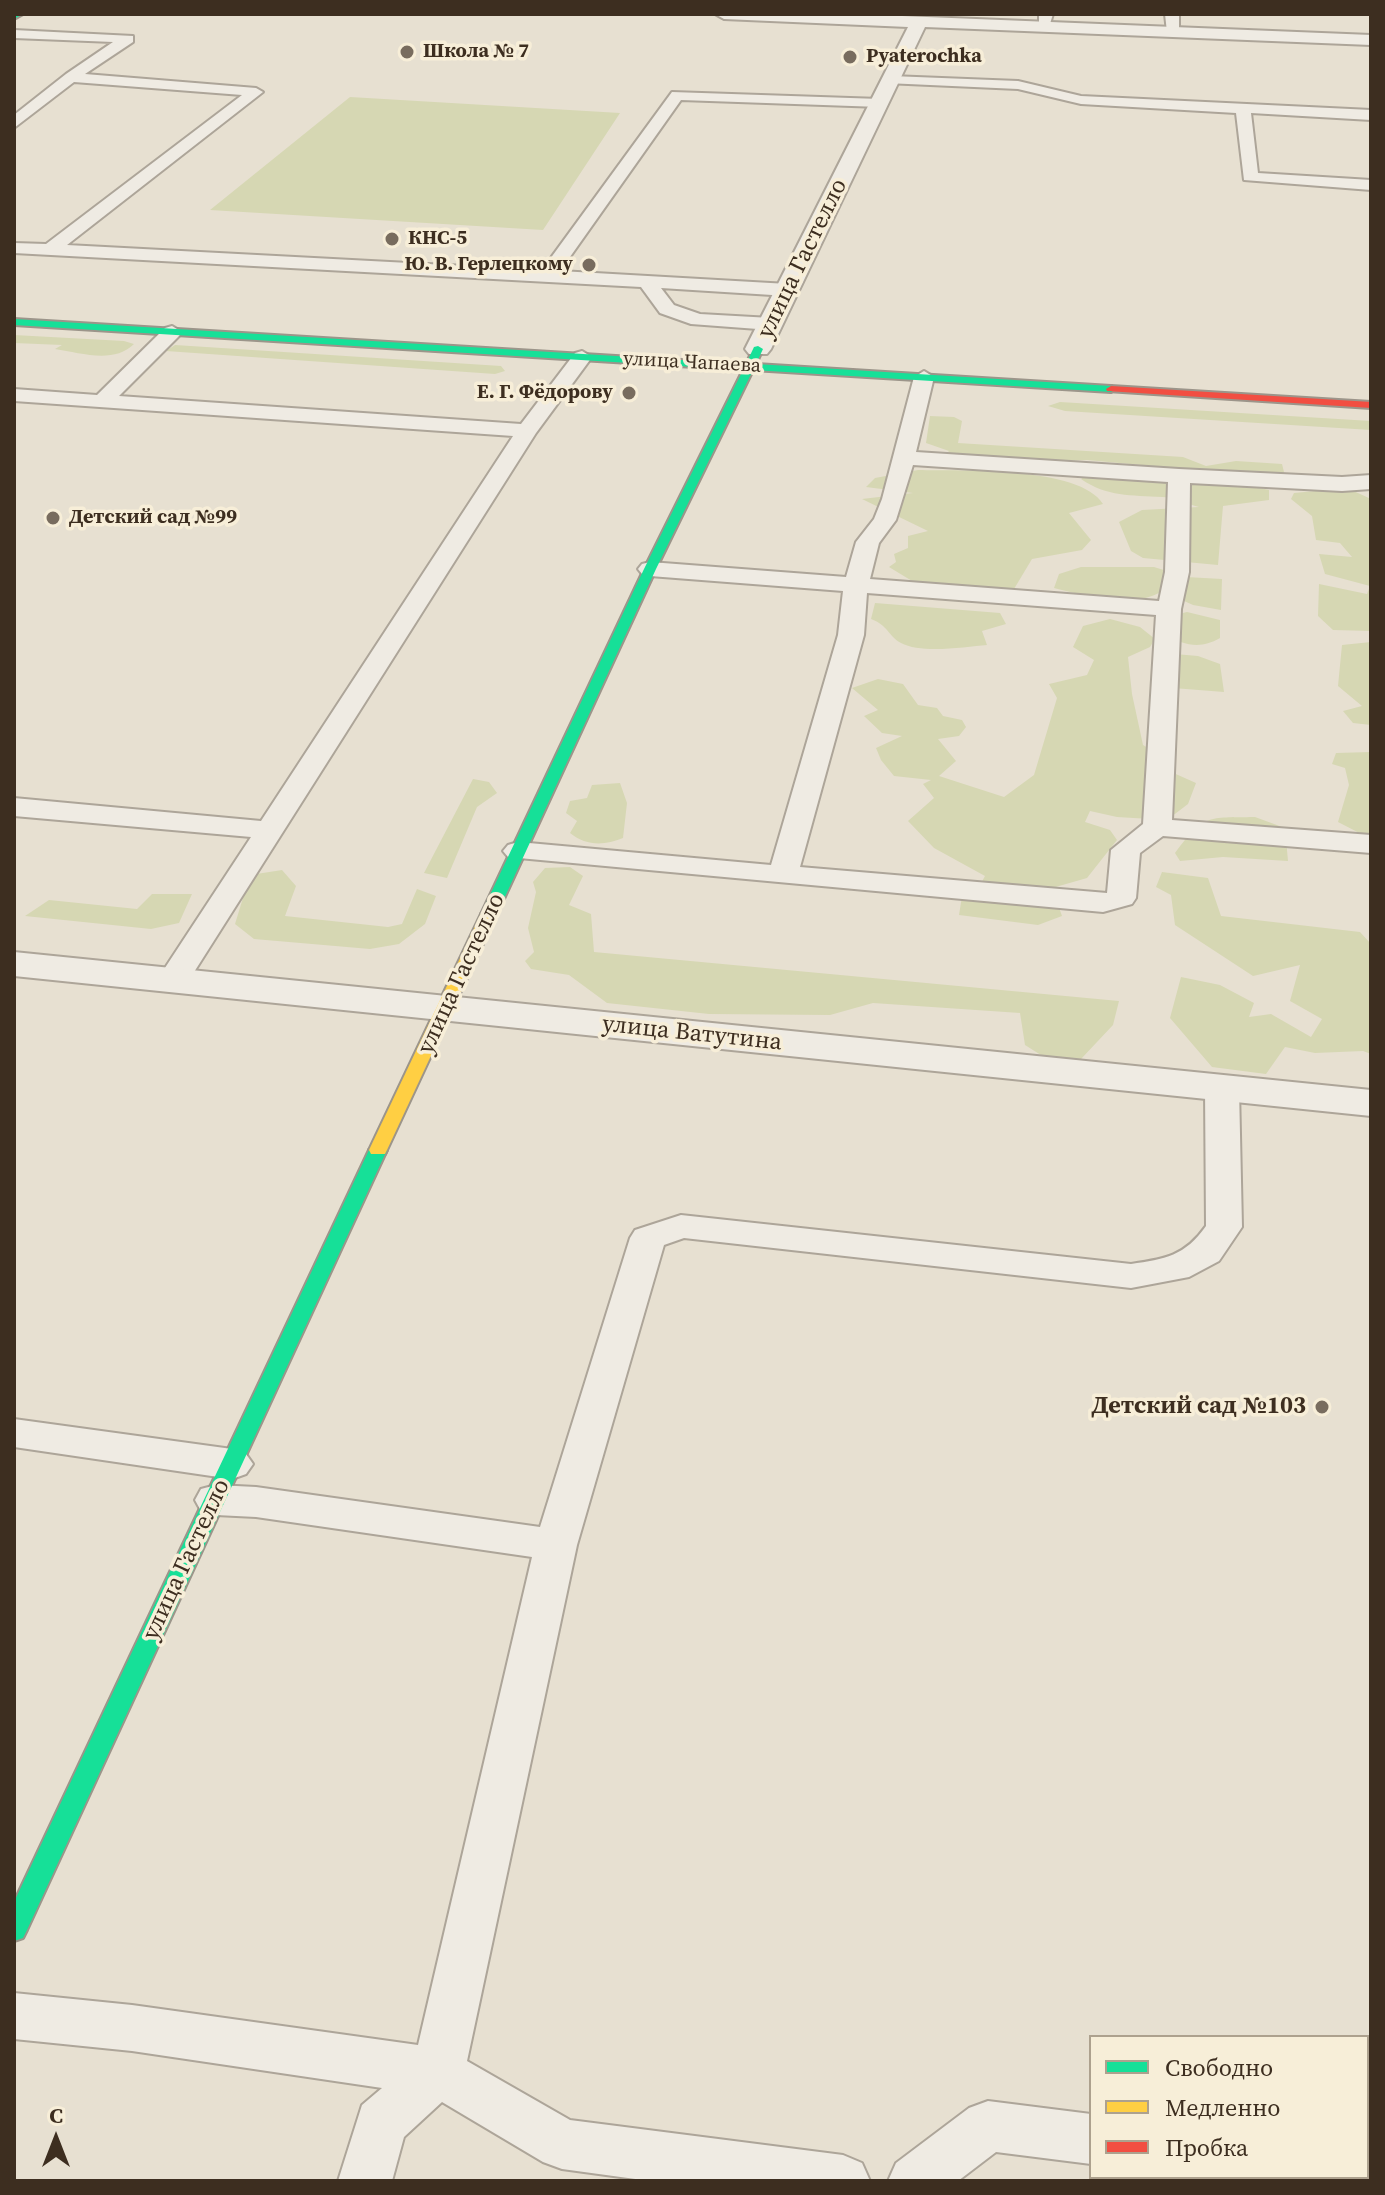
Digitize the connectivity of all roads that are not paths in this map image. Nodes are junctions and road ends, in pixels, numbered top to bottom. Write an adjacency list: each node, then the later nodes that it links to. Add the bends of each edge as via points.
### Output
1 (724, 14): 2 (street)
2 (733, 14): 3 (street)
3 (921, 18): 4 (street); 8 (street, улица Гастелло)
4 (1173, 23): 6 (street)
5 (14, 34): 7 (lane, via 128,39)
6 (1371, 40)
7 (71, 77): 12 (lane); 15 (lane, via 256,92)
8 (891, 80): 9 (street, улица Гастелло); 10 (lane, via 1018,85 1081,100)
9 (880, 103): 16 (lane, via 677,95); 18 (street, улица Гастелло)
10 (1243, 109): 11 (lane); 13 (lane, via 1250,177)
11 (1371, 115)
12 (14, 123)
13 (1371, 185)
14 (14, 248): 15 (lane)
15 (50, 250): 16 (lane)
16 (547, 276): 17 (lane)
17 (647, 282): 18 (lane); 21 (lane, via 667,309 698,320)
18 (788, 290): 21 (street, улица Гастелло)
19 (14, 306): 23 (street)
20 (14, 322): 22 (street, улица Чапаева)
21 (771, 324): 24 (street, улица Гастелло)
22 (172, 332): 25 (street, улица Чапаева); 28 (lane)
23 (644, 342)
24 (756, 353): 25 (street, улица Чапаева); 26 (street, улица Чапаева); 34 (street, улица Гастелло)
25 (582, 357): 30 (lane)
26 (924, 377): 29 (street, улица Чапаева); 31 (lane)
27 (14, 395): 28 (lane)
28 (101, 402): 30 (lane)
29 (1371, 405)
30 (527, 431): 39 (lane)
31 (903, 458): 32 (lane); 35 (lane, via 893,499 868,542)
32 (1179, 476): 33 (lane); 36 (lane, via 1177,572)
33 (1371, 482)
34 (650, 569): 35 (lane); 41 (street, улица Гастелло)
35 (856, 584): 36 (lane); 42 (lane, via 851,635)
36 (1169, 609): 38 (lane)
37 (14, 807): 39 (lane)
38 (1157, 827): 40 (lane); 42 (lane, via 1126,850 1121,898 1103,903)
39 (270, 830): 44 (lane)
40 (1371, 844)
41 (518, 851): 42 (lane); 45 (street, улица Гастелло)
42 (783, 876)
43 (14, 964): 44 (street, улица Ватутина)
44 (173, 980): 45 (street, улица Ватутина)
45 (445, 1009): 46 (street, улица Ватутина); 49 (street, улица Гастелло)
46 (1222, 1088): 47 (street, улица Ватутина); 50 (lane, via 1224,1227 1206,1253 1176,1269 1131,1276 681,1226 648,1238)
47 (1371, 1103)
48 (14, 1433): 49 (lane)
49 (224, 1482): 50 (lane, via 256,1502); 51 (street, улица Гастелло)
50 (556, 1545): 53 (lane)
51 (14, 1930)
52 (14, 2016): 53 (lane)
53 (438, 2072): 55 (lane, via 381,2123); 56 (lane, via 562,2144)
54 (1089, 2139): 57 (lane, via 988,2126)
55 (365, 2181)
56 (843, 2181)
57 (915, 2181)

